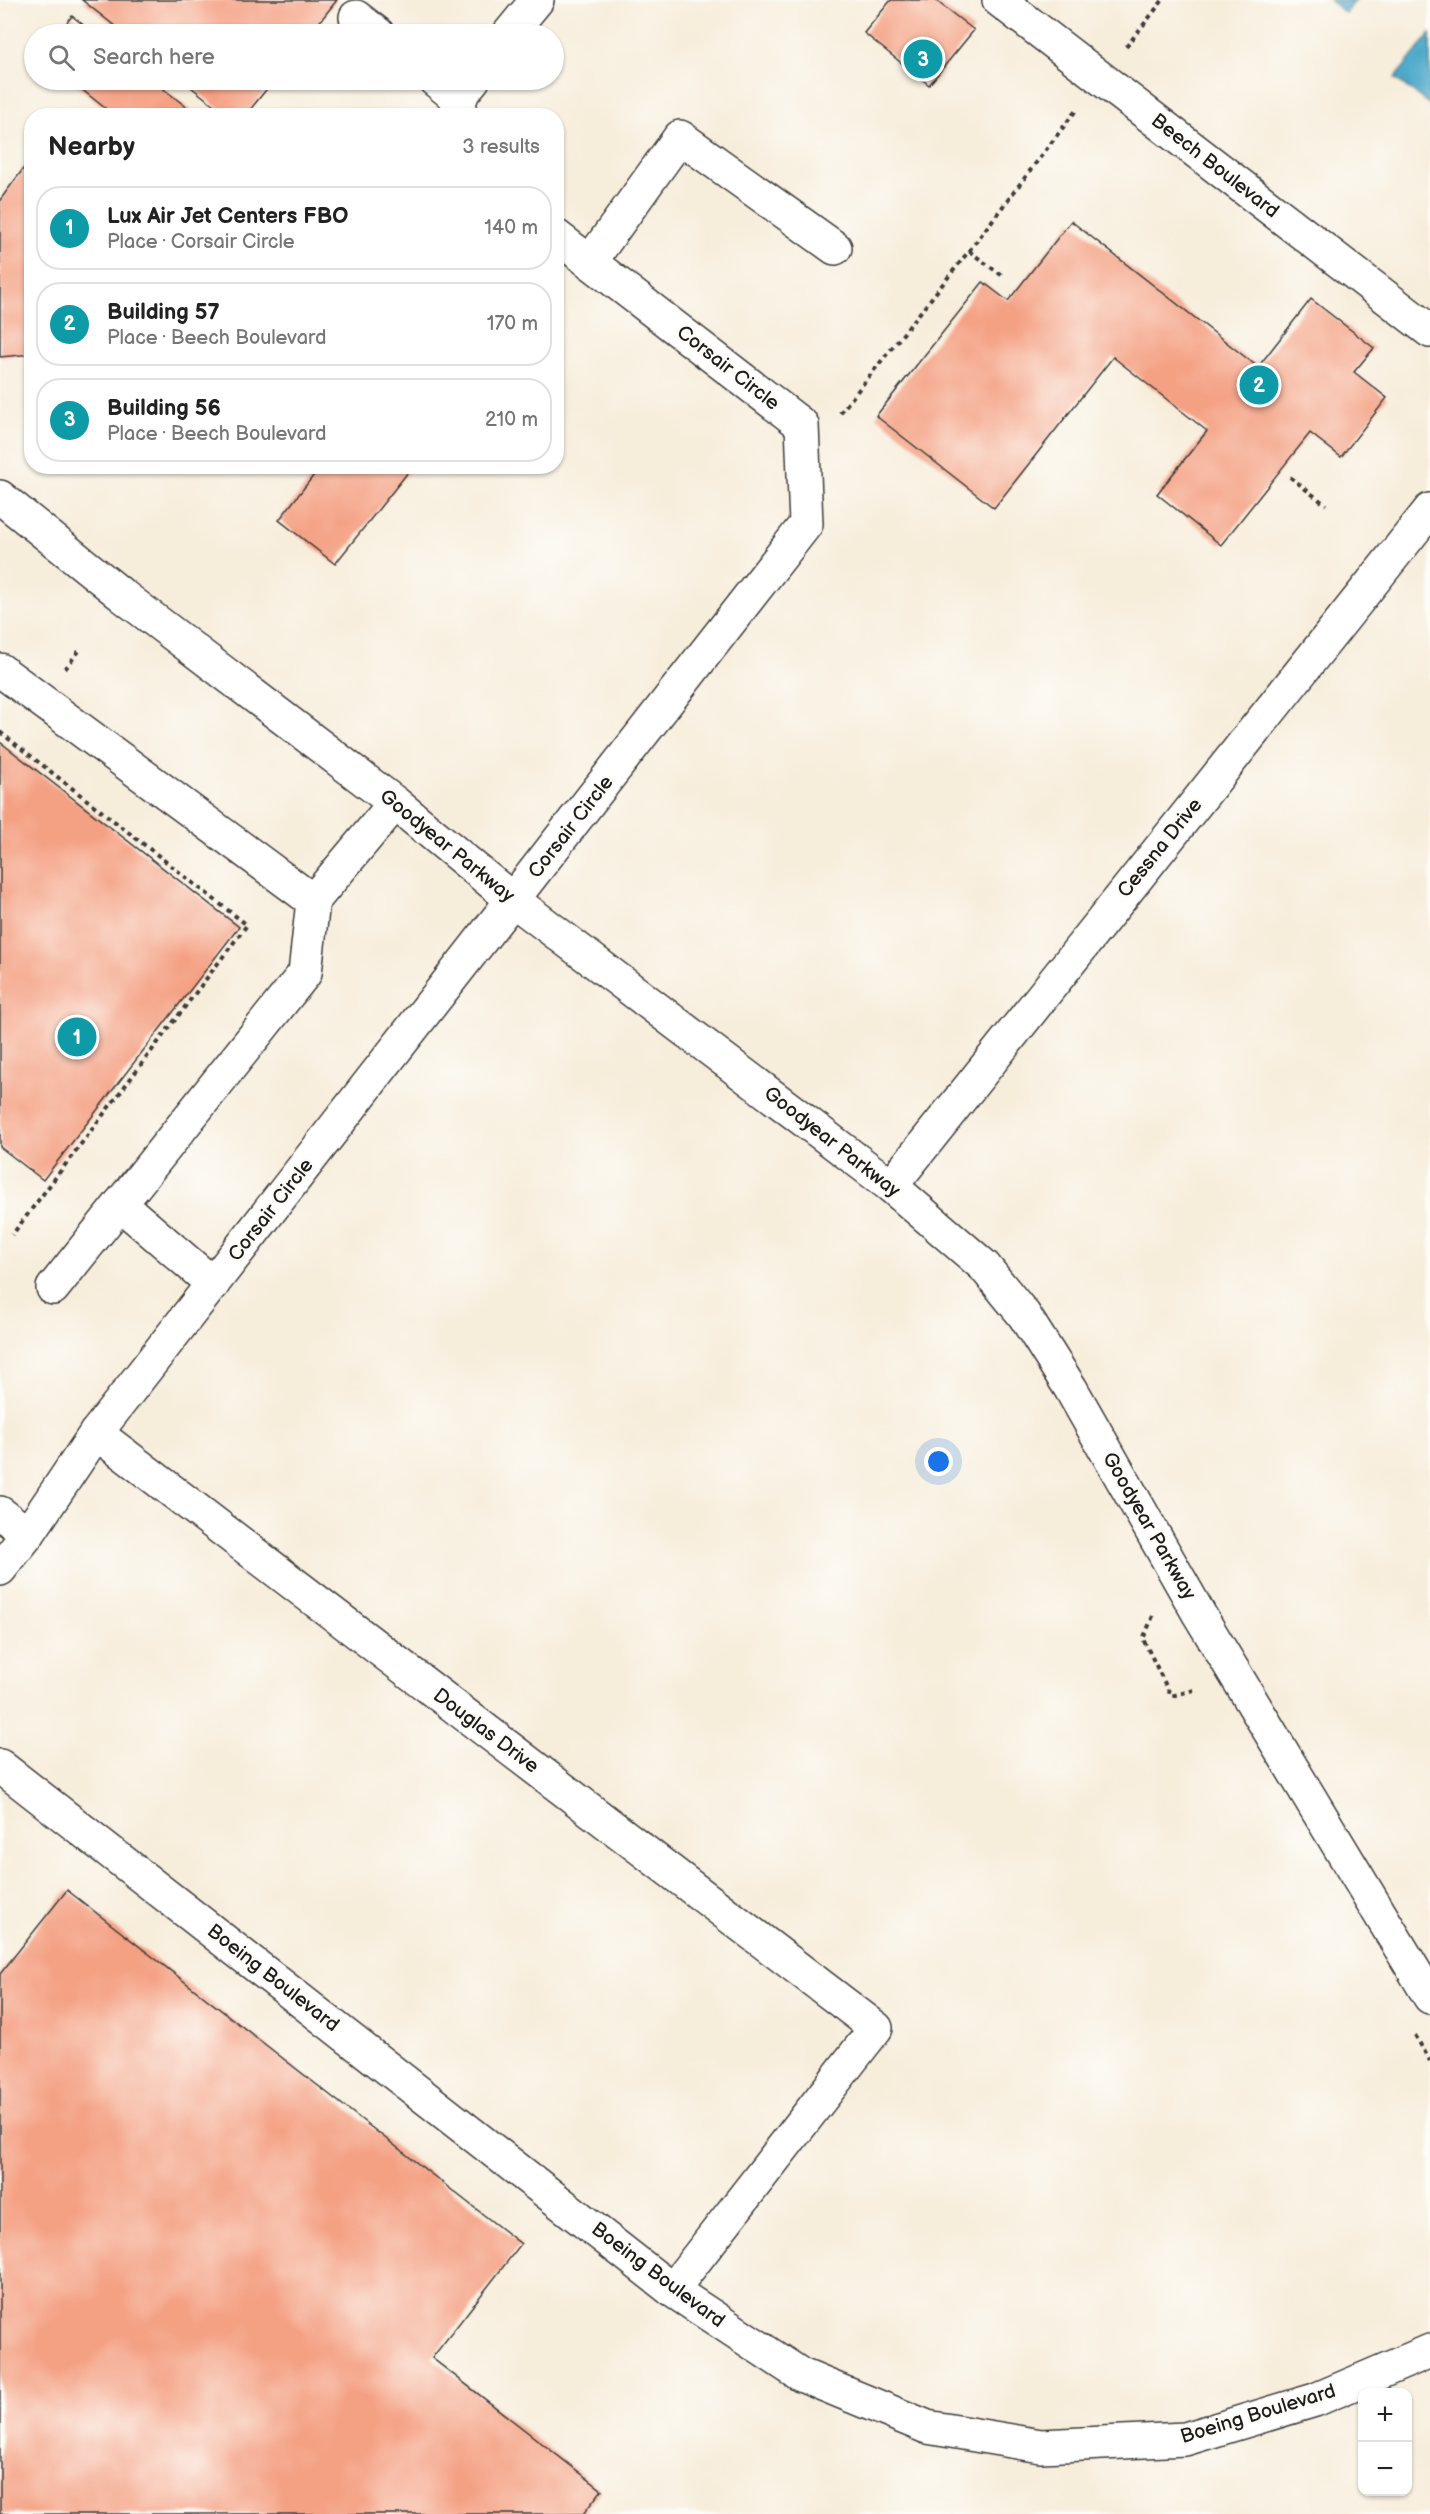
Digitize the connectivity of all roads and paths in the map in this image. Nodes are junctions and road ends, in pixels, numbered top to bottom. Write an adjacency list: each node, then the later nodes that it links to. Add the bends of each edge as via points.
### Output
1 (537, 0): 4 (street)
2 (999, 0): 12 (street, Beech Boulevard)
3 (1162, 0): 5 (path)
4 (517, 24)
5 (1120, 54)
6 (1081, 104): 9 (path)
7 (564, 242): 10 (street, Corsair Circle)
8 (835, 248): 10 (street, via 680,137)
9 (969, 251): 11 (path); 13 (path)
10 (590, 262): 21 (street, Corsair Circle, via 802,425 806,524)
11 (1004, 277)
12 (1430, 331)
13 (836, 418)
14 (1290, 477): 16 (path)
15 (0, 497): 20 (street, Goodyear Parkway)
16 (1326, 505)
17 (1430, 510): 23 (street, Cessna Drive)
18 (0, 670): 22 (street)
19 (0, 732): 25 (path, via 247,925)
20 (395, 803): 21 (street, Goodyear Parkway); 22 (street)
21 (513, 900): 23 (street, Goodyear Parkway); 26 (street, Corsair Circle)
22 (313, 901): 24 (street, via 305,972)
23 (891, 1186): 35 (street, Goodyear Parkway, via 984,1266 1024,1314)
24 (120, 1204): 26 (street); 27 (street)
25 (12, 1235)
26 (213, 1284): 28 (street, Corsair Circle)
27 (53, 1288)
28 (96, 1433): 30 (street, Corsair Circle); 36 (street, Douglas Drive, via 876,2028)
29 (0, 1513): 30 (street)
30 (28, 1534): 31 (street, Corsair Circle)
31 (0, 1569)
32 (1155, 1612): 33 (path)
33 (1143, 1640)
34 (0, 1766): 36 (street, Boeing Boulevard)
35 (1430, 1997)
36 (672, 2290): 37 (street, Boeing Boulevard, via 801,2375 927,2427 1041,2446 1185,2439 1315,2400)
37 (1430, 2351)

